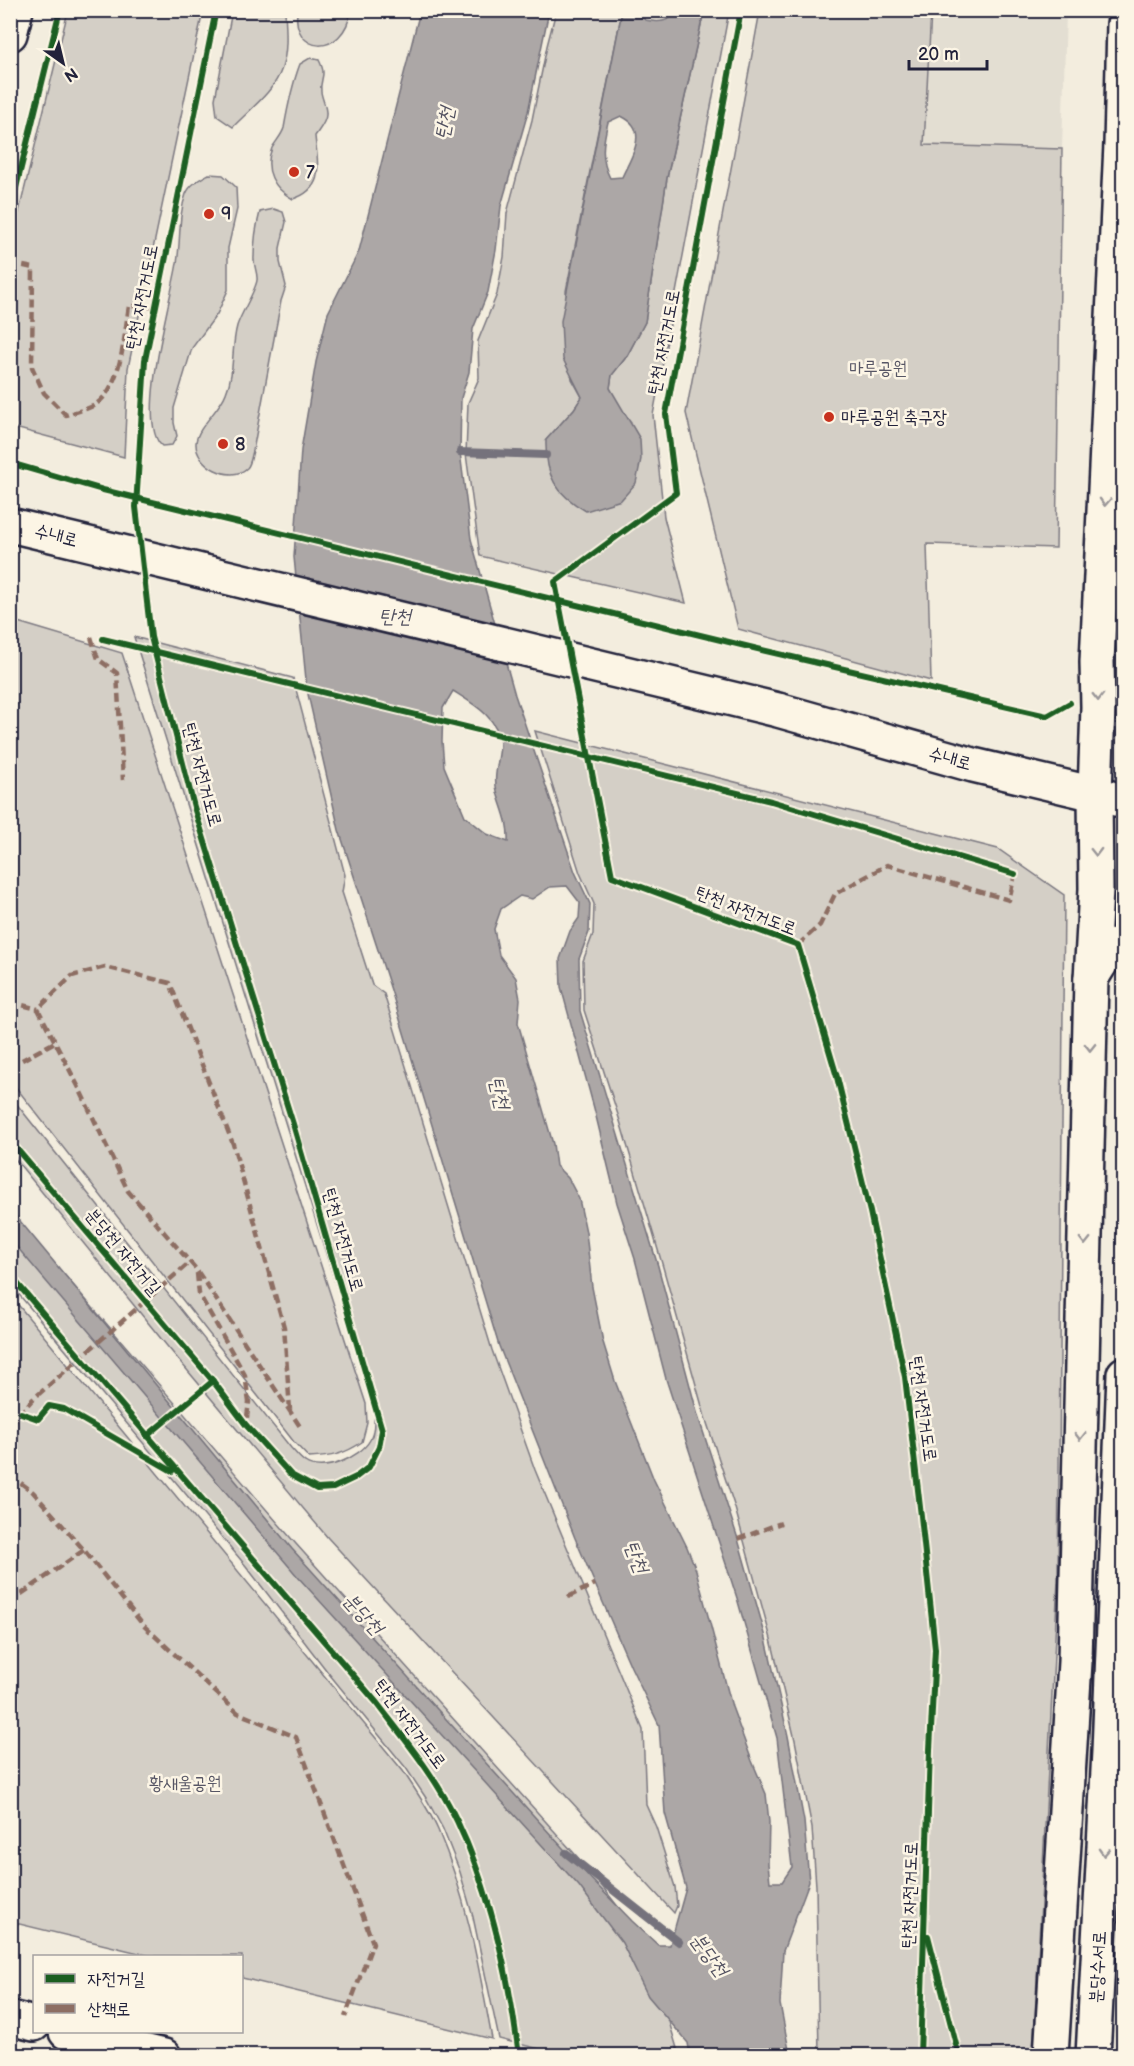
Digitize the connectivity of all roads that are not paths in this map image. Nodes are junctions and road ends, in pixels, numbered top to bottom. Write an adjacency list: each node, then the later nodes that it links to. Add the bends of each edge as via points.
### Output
1 (16, 10): 3 (main road)
2 (1124, 24): 5 (main road, one-way to 5)
3 (10, 34)
4 (10, 525): 7 (main road, 수내로, via 778,710 973,765)
5 (1098, 648): 6 (main road); 7 (main road, one-way to 7)
6 (1124, 679)
7 (1109, 797): 9 (main road, one-way to 9, via 1096,889)
8 (1124, 941): 9 (main road, via 1104,958)
9 (1091, 979): 15 (main road, one-way to 15, via 1075,1662)
10 (1124, 1374): 16 (main road, 분당수서로, one-way to 16)
11 (10, 2018): 12 (main road)
12 (33, 2024)
13 (74, 2033): 14 (main road)
14 (164, 2055)
15 (1051, 2055)
16 (1093, 2055)

